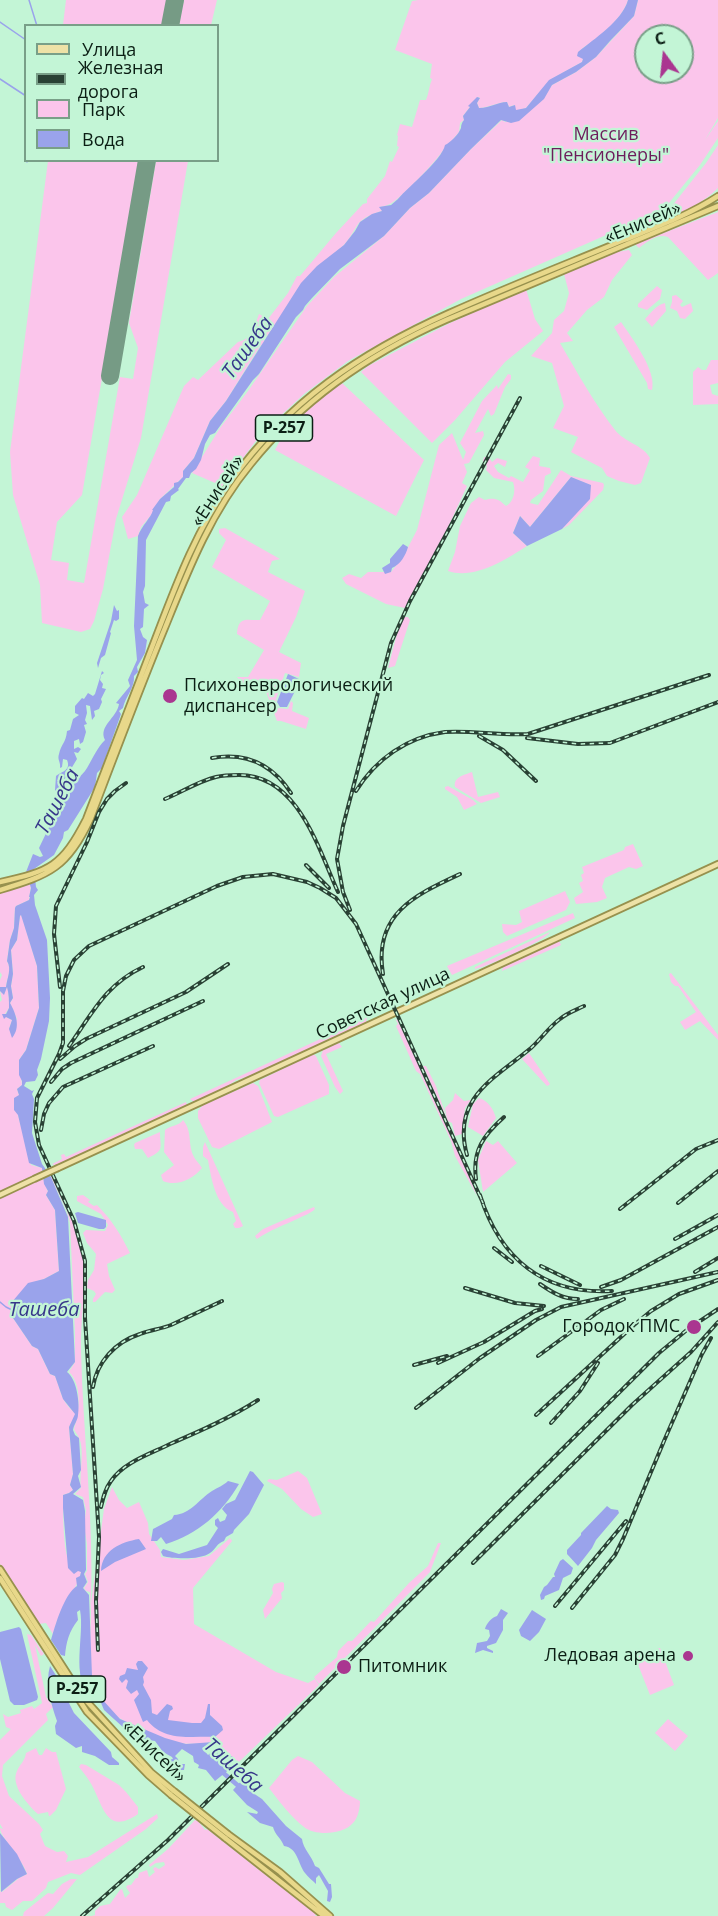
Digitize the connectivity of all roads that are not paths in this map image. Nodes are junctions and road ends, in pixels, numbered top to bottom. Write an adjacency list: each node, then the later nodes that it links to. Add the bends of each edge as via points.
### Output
1 (718, 194): 4 (highway, «Енисей» / Р-257, via 699,208 412,330 349,366 294,409 246,461 211,513 176,586 86,819 69,850)
2 (718, 206): 4 (highway, «Енисей» / Р-257, via 410,336 350,371 298,413 251,463 206,533 84,832 64,861 47,874)
3 (718, 864): 8 (main road, Советская улица, bridge)
4 (38, 875): 5 (highway, «Енисей» / Р-257)
5 (20, 881): 6 (highway, «Енисей» / Р-257); 7 (highway, «Енисей» / Р-257)
6 (0, 882)
7 (0, 890)
8 (0, 1195)
9 (0, 1569): 11 (highway, «Енисей» / Р-257, via 82,1696)
10 (0, 1578): 11 (highway, «Енисей» / Р-257, via 87,1712 141,1768)
11 (173, 1793): 12 (highway, «Енисей» / Р-257, bridge)
12 (227, 1836): 13 (highway, «Енисей» / Р-257); 14 (highway, «Енисей» / Р-257, via 280,1872)
13 (324, 1916)
14 (330, 1916)

